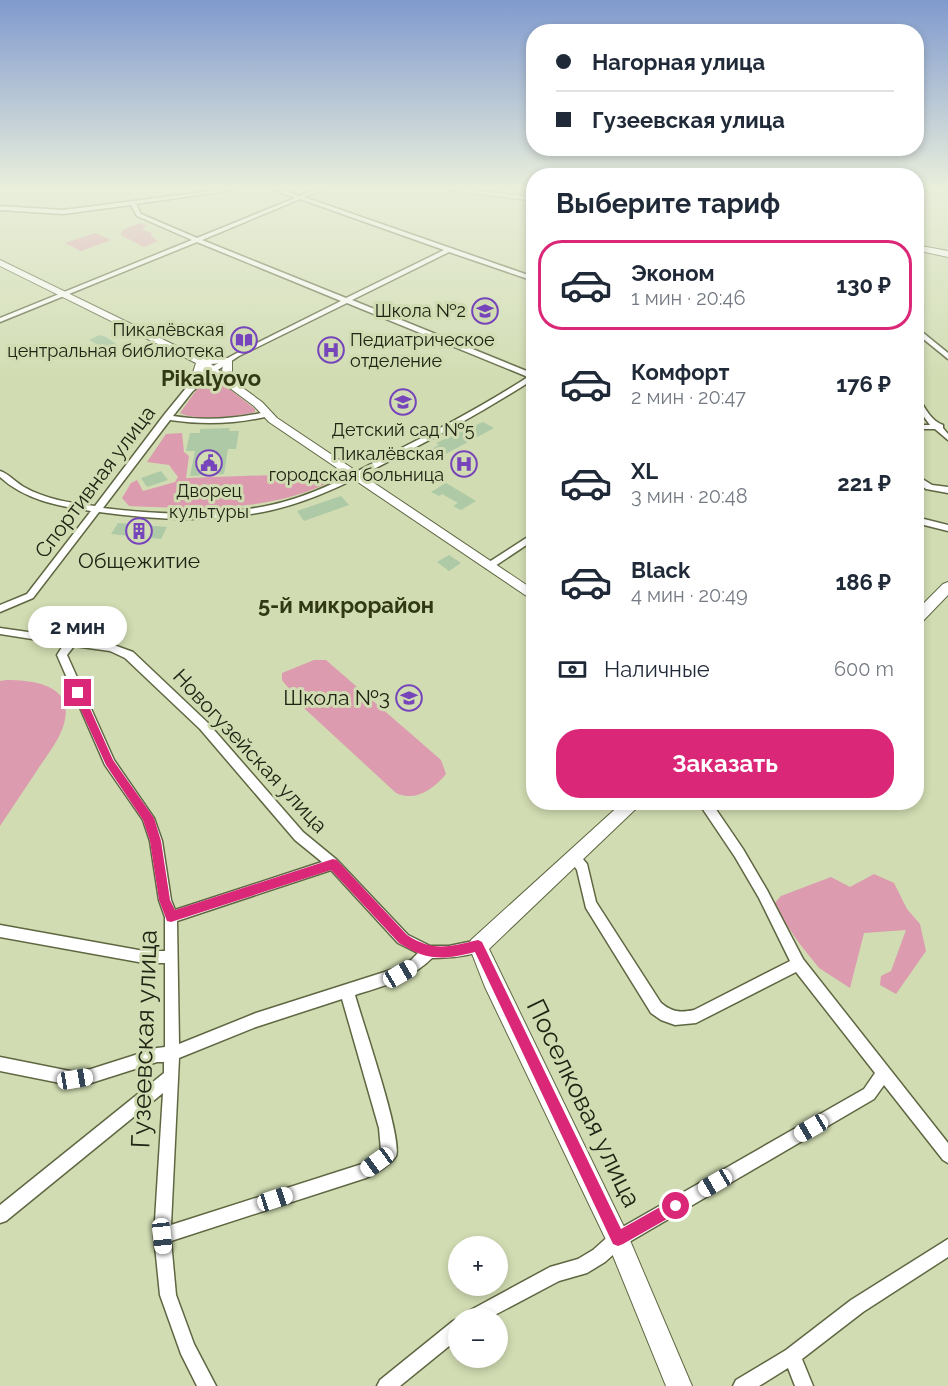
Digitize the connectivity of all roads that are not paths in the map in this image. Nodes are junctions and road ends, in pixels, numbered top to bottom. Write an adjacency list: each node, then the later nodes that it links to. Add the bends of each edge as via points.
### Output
1 (159, 255): 7 (street)
2 (234, 255): 8 (street)
3 (439, 255): 8 (street, Спортивная улица)
4 (466, 255): 6 (street)
5 (0, 263): 7 (street)
6 (526, 276)
7 (63, 294): 9 (street); 13 (street)
8 (346, 302): 12 (street, Спортивная улица); 15 (street)
9 (0, 320)
10 (924, 336): 11 (street)
11 (948, 357)
12 (228, 360): 13 (street); 14 (street, Спортивная улица); 16 (street)
13 (201, 362): 14 (street); 17 (street)
14 (212, 369): 16 (street); 17 (street, Спортивная улица)
15 (526, 374)
16 (227, 380): 17 (street); 20 (street)
17 (195, 382): 21 (street, Спортивная улица)
18 (526, 382): 27 (street, via 476,414)
19 (924, 412): 24 (street)
20 (266, 414): 21 (street, via 207,420); 27 (street)
21 (167, 417): 30 (street, Спортивная улица)
22 (948, 426): 24 (street)
23 (924, 427): 24 (street)
24 (938, 427): 25 (street)
25 (948, 438)
26 (0, 473): 30 (street, via 9,483 42,499)
27 (356, 475): 30 (street, via 305,498 231,514 164,516); 34 (street)
28 (924, 483): 29 (street)
29 (948, 490)
30 (97, 509): 37 (street, Спортивная улица, via 30,596)
31 (924, 522): 32 (street)
32 (948, 528)
33 (526, 541): 34 (street)
34 (489, 566): 36 (street)
35 (948, 587): 38 (street)
36 (526, 591)
37 (0, 609)
38 (924, 612)
39 (0, 631): 40 (street, Новогузейская улица)
40 (71, 642): 44 (street, Новогузейская улица, via 129,655 204,726 298,836); 45 (street, Гузеевская улица, via 62,655 109,762 148,818)
41 (626, 810): 43 (street)
42 (709, 810): 50 (street, via 764,894)
43 (574, 857): 47 (street); 50 (street, via 583,868 590,904 656,1008 666,1017 681,1020 696,1016)
44 (333, 864): 45 (street); 48 (street, Новогузейская улица, via 403,939)
45 (171, 917): 49 (street, Гузеевская улица)
46 (0, 931): 49 (street, via 144,957)
47 (478, 946): 48 (street); 59 (street, Поселковая улица)
48 (429, 952): 51 (street, via 400,974)
49 (171, 957): 52 (street, Гузеевская улица)
50 (798, 964): 54 (street)
51 (347, 992): 52 (street, via 256,1020); 58 (street, via 387,1128 389,1154 366,1170)
52 (172, 1054): 53 (street, via 75,1079); 55 (street, Гузеевская улица)
53 (0, 1064)
54 (884, 1073): 56 (street); 59 (street, via 869,1094)
55 (169, 1078): 57 (street); 58 (street, Гузеевская улица)
56 (948, 1155)
57 (0, 1215)
58 (162, 1236): 64 (street, Гузеевская улица, via 168,1294 187,1348)
59 (618, 1239): 61 (street, via 581,1267 556,1273); 66 (street, Поселковая улица)
60 (948, 1247): 63 (street, via 857,1306)
61 (491, 1308)
62 (448, 1336): 65 (street)
63 (792, 1356): 67 (street); 68 (street)
64 (207, 1386)
65 (386, 1386)
66 (679, 1386)
67 (742, 1386)
68 (804, 1386)

